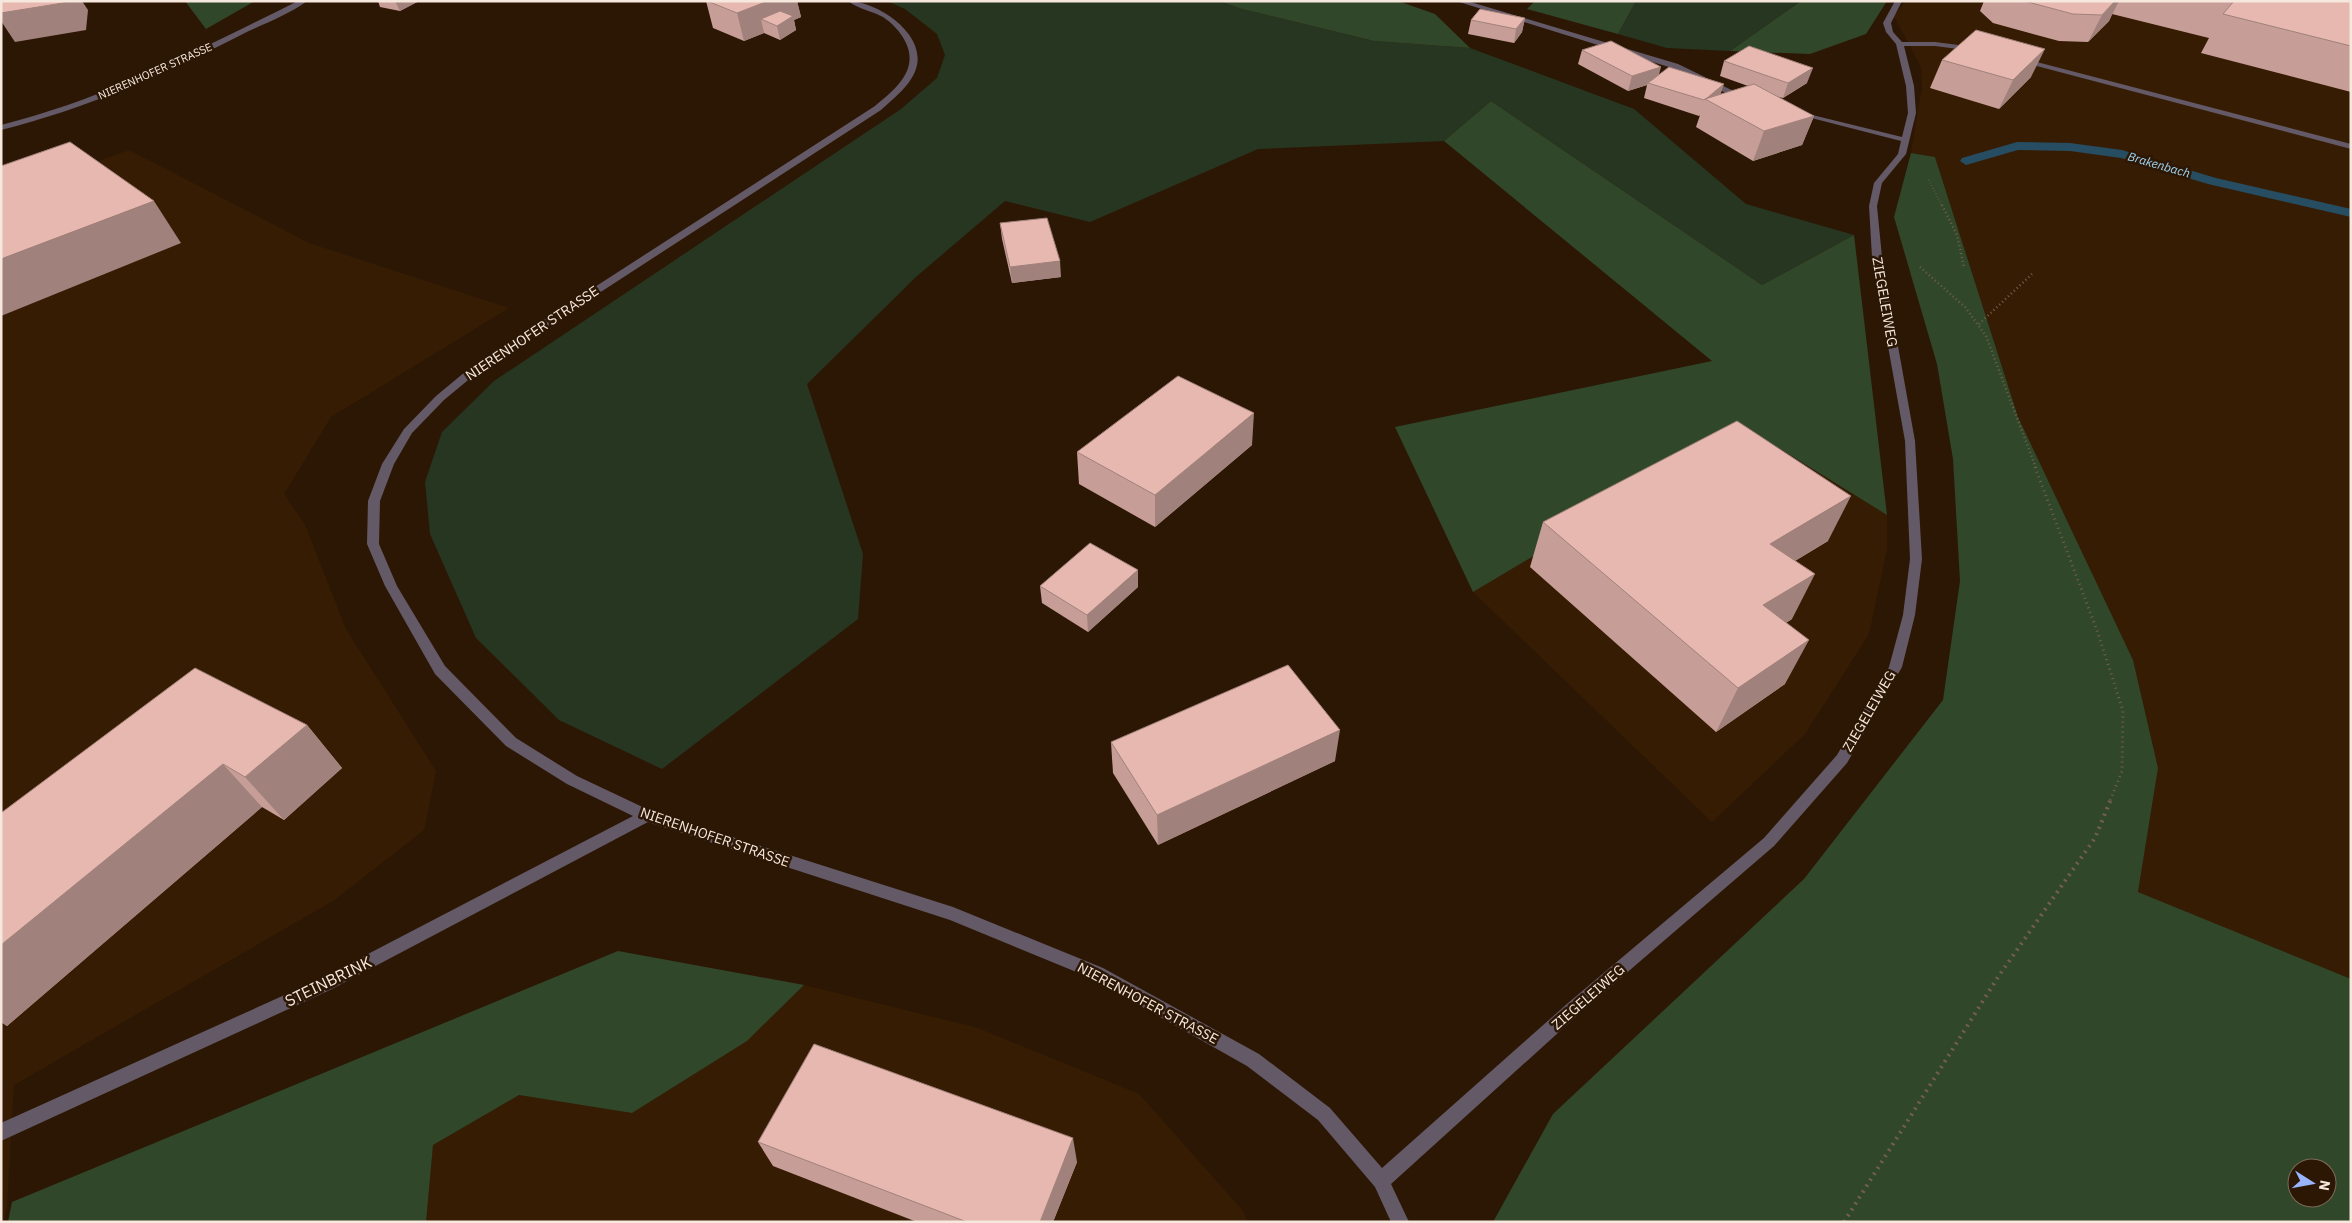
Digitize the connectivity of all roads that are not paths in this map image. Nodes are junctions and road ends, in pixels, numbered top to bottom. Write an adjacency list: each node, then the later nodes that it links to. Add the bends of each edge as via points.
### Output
1 (304, 1): 10 (street, NIERENHOFER STRASSE, via 103,95)
2 (852, 1): 13 (street, NIERENHOFER STRASSE, via 900,27 909,42 915,56 911,72 898,89 878,108 475,369 408,430 388,464 374,501 373,544 391,586 440,670 511,742 572,780)
3 (1458, 1): 8 (street, via 1675,66)
4 (1899, 1): 5 (street, ZIEGELEIWEG, via 1887,23)
5 (1900, 44): 6 (street, via 1952,45); 11 (street, ZIEGELEIWEG, via 1910,86 1912,113)
6 (1982, 51)
7 (2010, 57): 12 (street)
8 (1754, 103)
9 (1792, 112): 11 (street)
10 (1, 128)
11 (1906, 140): 15 (street, ZIEGELEIWEG, via 1902,154 1878,183 1872,206 1877,257 1910,441 1916,559 1909,615 1895,667 1842,759 1769,842 1574,1008)
12 (2351, 147)
13 (647, 816): 14 (street, STEINBRINK, via 324,984); 15 (street, NIERENHOFER STRASSE, via 953,914 1097,973 1253,1060 1324,1114)
14 (1, 1132)
15 (1381, 1181): 16 (street, NIERENHOFER STRASSE)
16 (1400, 1222)

